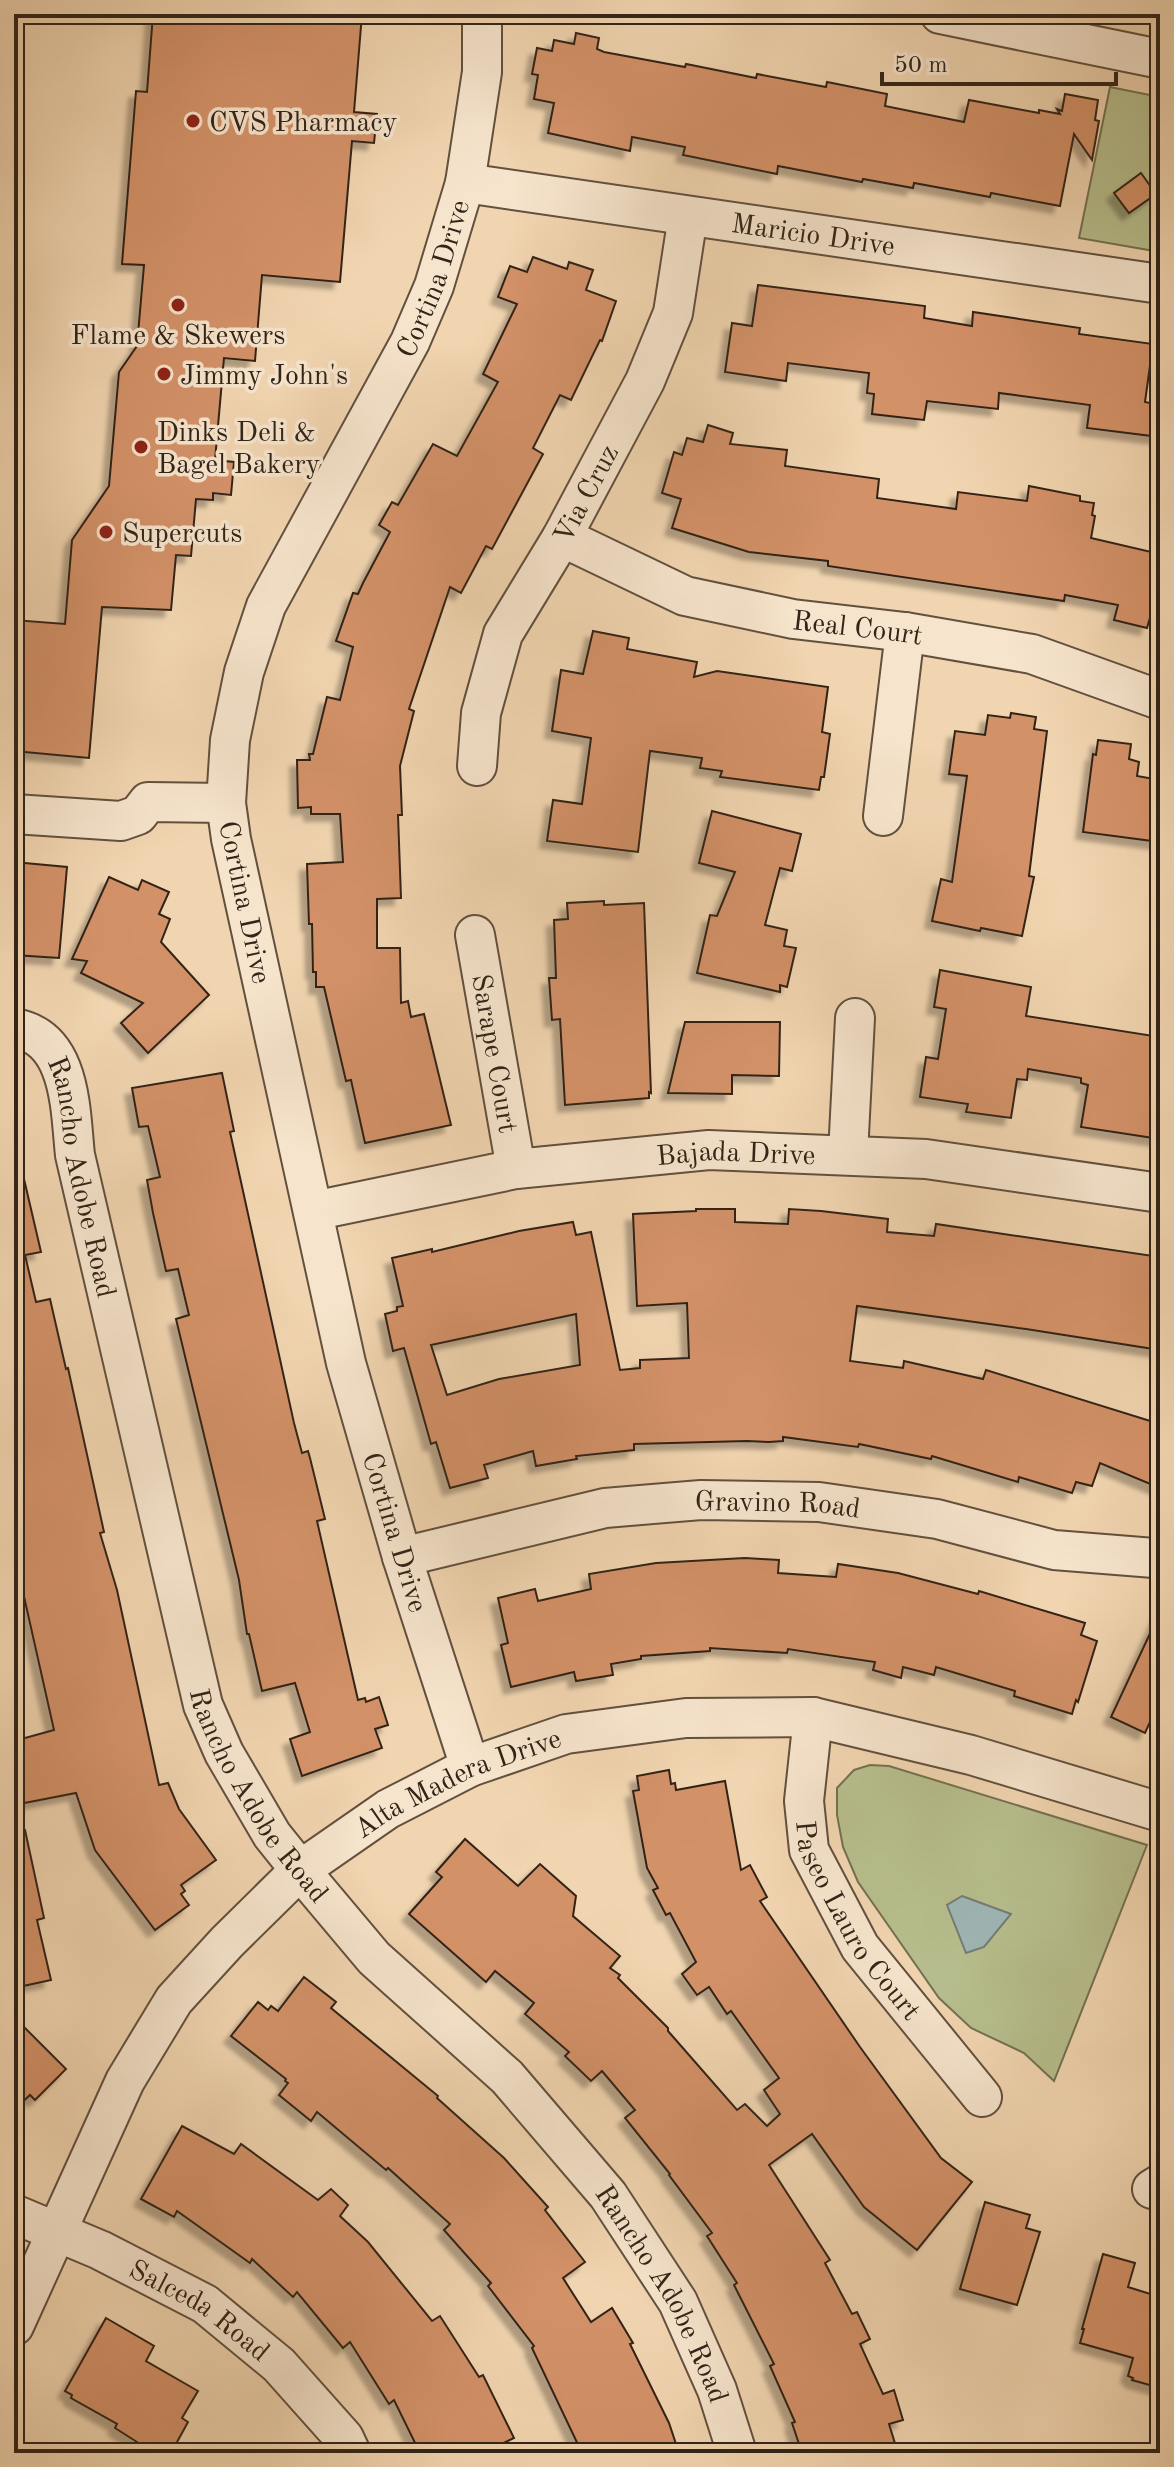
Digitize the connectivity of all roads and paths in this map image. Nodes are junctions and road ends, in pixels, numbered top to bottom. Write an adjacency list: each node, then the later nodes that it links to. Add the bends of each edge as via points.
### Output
1 (482, 14): 4 (street, Cortina Drive, via 482,72)
2 (940, 14): 3 (street)
3 (1160, 59)
4 (465, 183): 5 (street, Maricio Drive); 11 (street, Cortina Drive, via 434,286 410,342 266,606 244,672 230,740)
5 (688, 216): 6 (street, Maricio Drive); 7 (street, Via Cruz, via 673,313 645,381)
6 (1160, 284)
7 (562, 537): 8 (street, Real Court, via 685,596 793,619); 10 (street, Via Cruz, via 503,634 481,713)
8 (905, 632): 9 (street, Real Court, via 1032,654); 13 (street)
9 (1160, 700)
10 (477, 766)
11 (226, 803): 12 (street, via 148,802 138,815 121,821); 20 (street, Cortina Drive)
12 (14, 814)
13 (883, 816)
14 (475, 935): 18 (street, Sarape Court)
15 (855, 1018): 17 (street)
16 (14, 1028): 26 (street, Rancho Adobe Road, via 49,1046 65,1075 75,1155 203,1705 224,1753)
17 (848, 1154): 18 (street, Bajada Drive, via 709,1150); 19 (street, Bajada Drive, via 926,1159)
18 (516, 1169): 20 (street, Bajada Drive)
19 (1160, 1193)
20 (313, 1211): 21 (street, Cortina Drive, via 346,1363)
21 (402, 1557): 22 (street, Gravino Road, via 605,1508 701,1500 819,1502 937,1519 1054,1550); 24 (street, Cortina Drive)
22 (1154, 1558)
23 (813, 1717): 24 (street, Alta Madera Drive, via 686,1718 566,1734); 25 (street, Alta Madera Drive, via 971,1755); 27 (street, Paseo Lauro Court, via 804,1801 809,1850 860,1947)
24 (470, 1767): 26 (street, Alta Madera Drive, via 388,1809)
25 (1160, 1812)
26 (300, 1870): 29 (street, Alta Madera Drive, via 174,2000 125,2081); 32 (street, Rancho Adobe Road, via 374,1958 507,2077 608,2195 678,2302 717,2390)
27 (982, 2097)
28 (14, 2214): 29 (street, Salceda Road)
29 (56, 2231): 30 (street, Alta Madera Drive); 31 (street, Salceda Road, via 205,2304 279,2365 344,2438)
30 (14, 2326)
31 (351, 2453)
32 (737, 2453)

